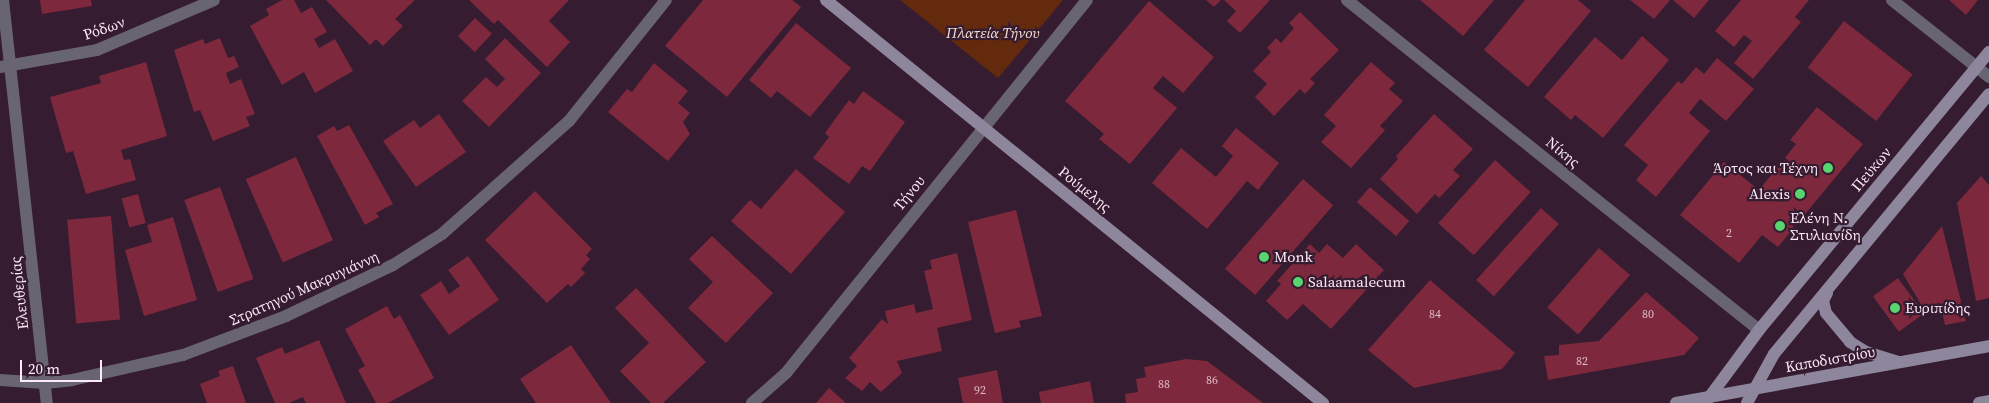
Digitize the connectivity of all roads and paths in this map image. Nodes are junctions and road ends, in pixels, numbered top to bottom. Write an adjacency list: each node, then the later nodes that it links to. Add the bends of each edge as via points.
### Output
1 (3, 0): 10 (street, Ελευθερίας)
2 (214, 0): 10 (street, Ρόδων, via 97,50)
3 (666, 0): 19 (street, Στρατηγού Μακρυγιάννη, via 563,127 442,234 393,265 286,316 183,356)
4 (826, 0): 13 (street, Ρούμελης)
5 (1088, 0): 13 (street, Τήνου)
6 (1347, 0): 15 (street, Νίκης)
7 (1892, 0): 9 (street)
8 (1989, 52): 9 (street, Πεύκων)
9 (1976, 67): 11 (street); 15 (street, Πεύκων)
10 (5, 68): 19 (street, Ελευθερίας)
11 (1989, 77)
12 (1989, 94): 14 (street)
13 (983, 127): 24 (street, Τήνου, via 786,372); 25 (street, Ρούμελης)
14 (1829, 288): 17 (street, via 1823,301 1826,313 1836,328 1866,352); 20 (street, via 1774,354)
15 (1759, 330): 21 (street, Πεύκων)
16 (1989, 346): 17 (street, Καποδιστρίου)
17 (1902, 363): 20 (street, Καποδιστρίου)
18 (0, 380): 19 (street, Στρατηγού Μακρυγιάννη)
19 (45, 383): 23 (street, Ελευθερίας)
20 (1757, 389): 21 (street, Καποδιστρίου); 27 (street)
21 (1707, 400): 26 (street, Καποδιστρίου)
22 (1989, 401): 28 (street)
23 (47, 403)
24 (752, 403)
25 (1323, 403)
26 (1676, 403)
27 (1748, 403)
28 (1979, 403)

